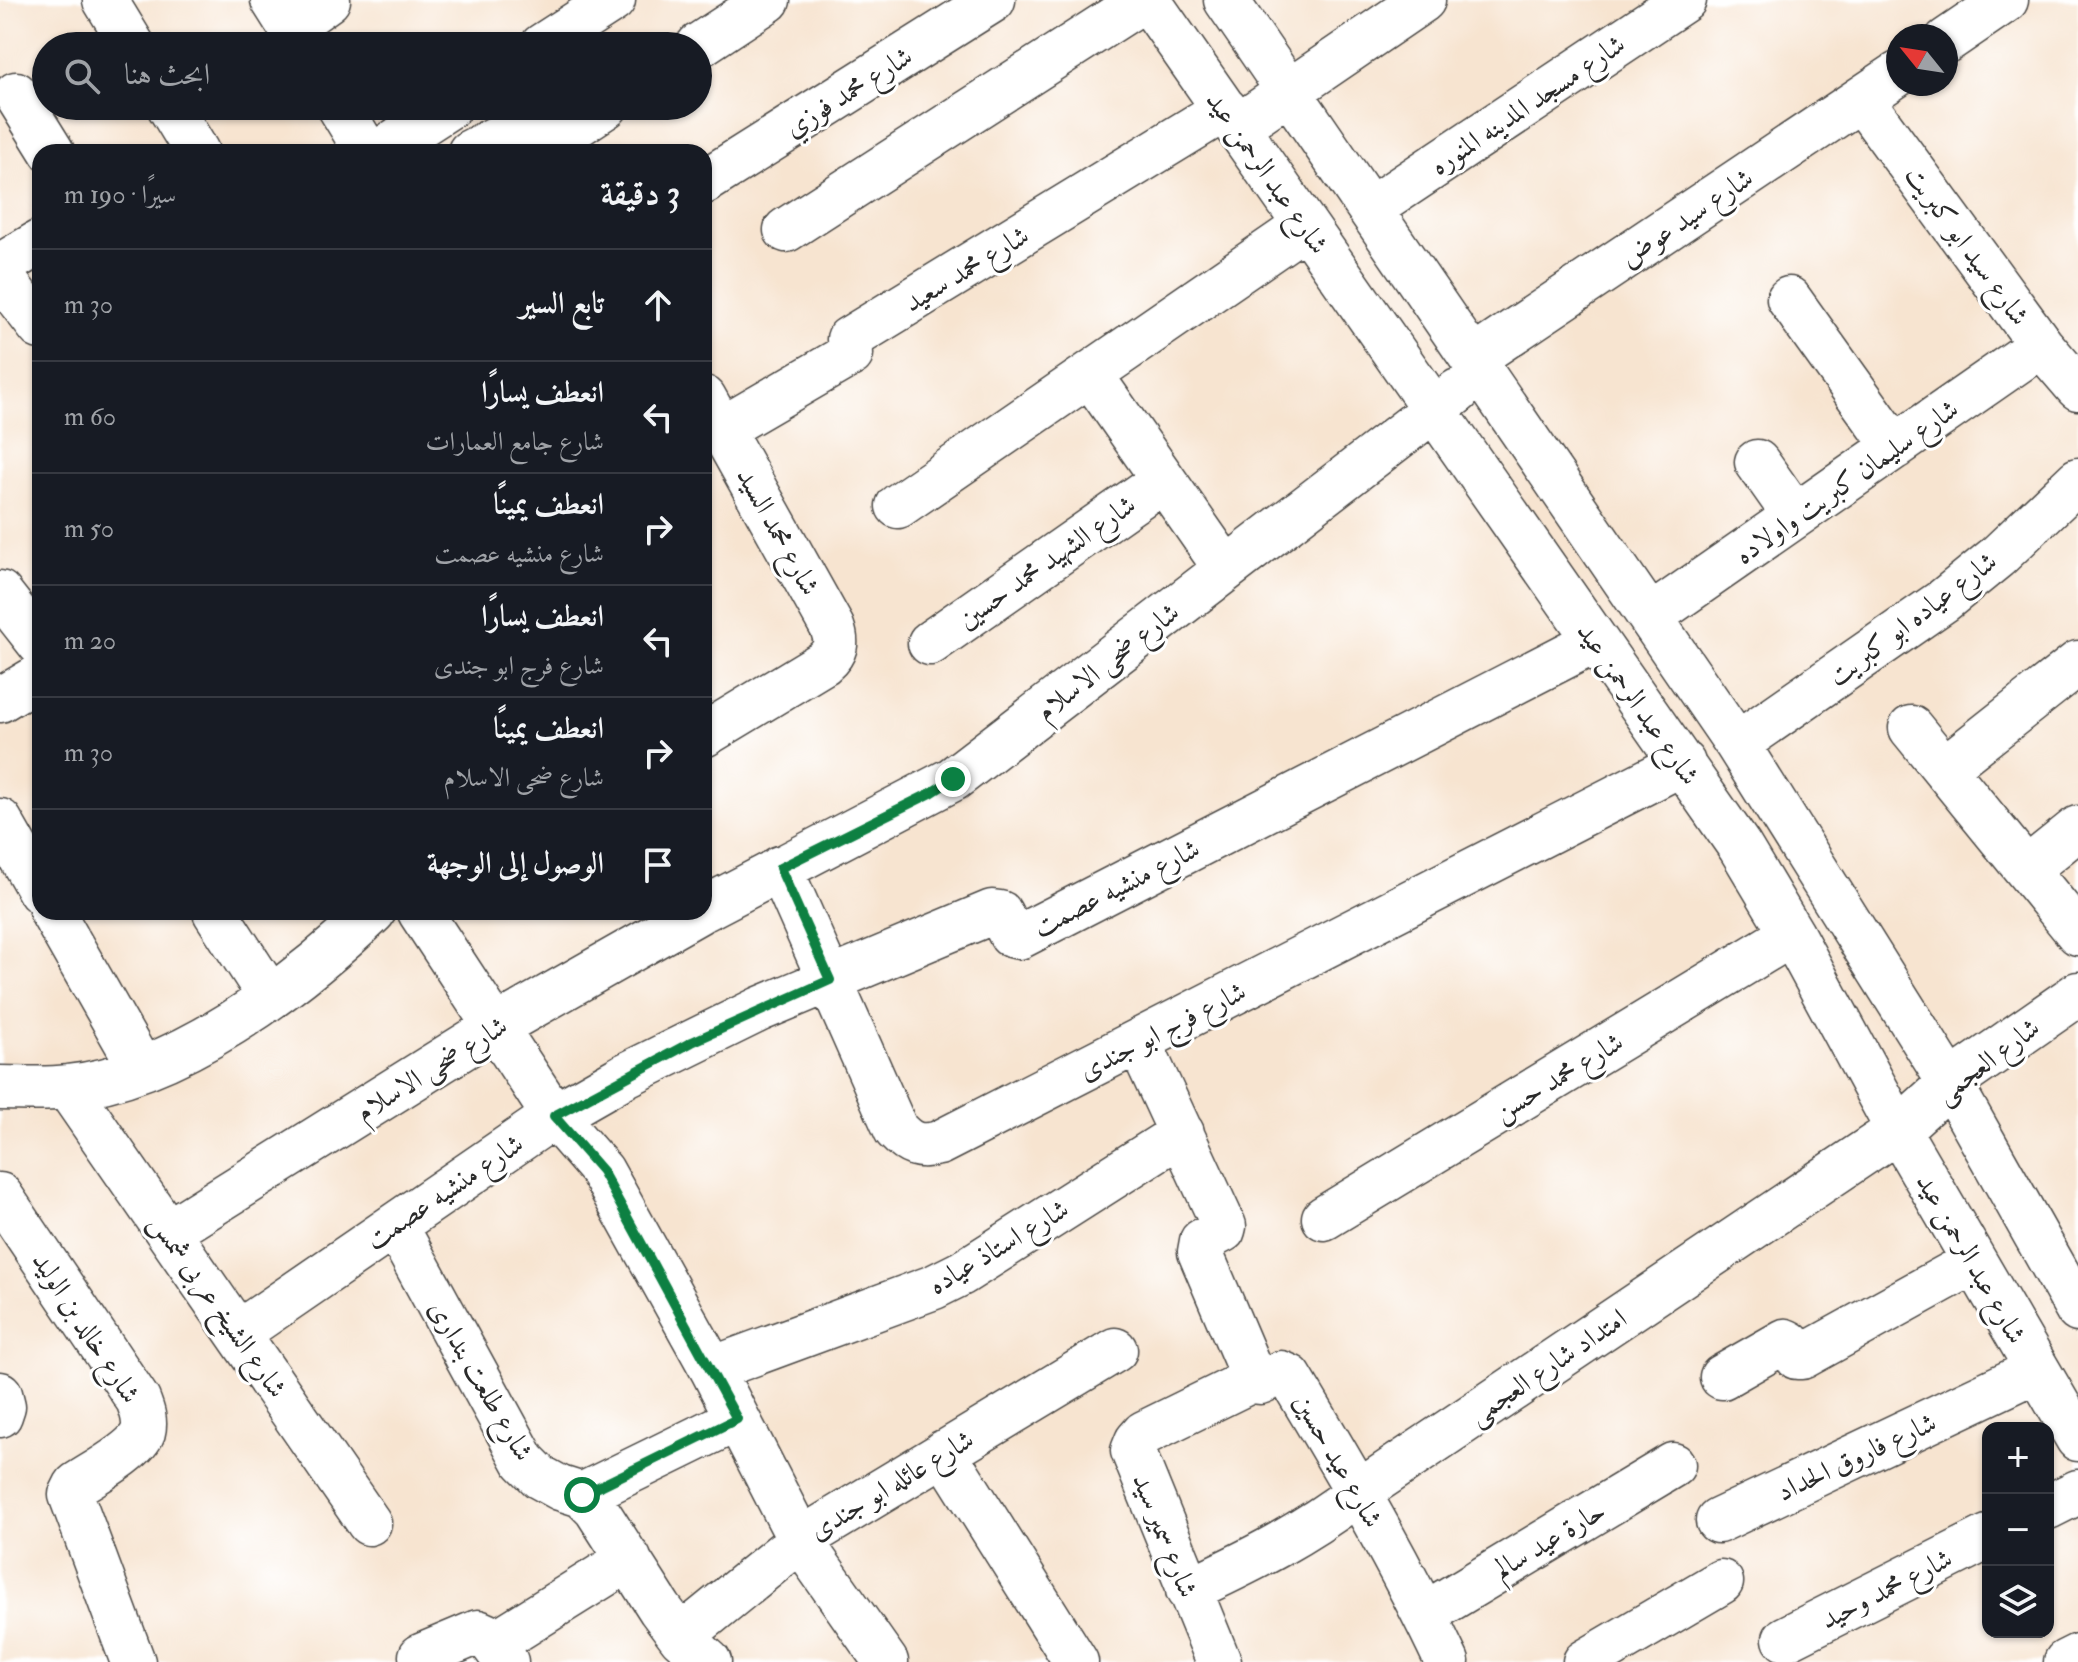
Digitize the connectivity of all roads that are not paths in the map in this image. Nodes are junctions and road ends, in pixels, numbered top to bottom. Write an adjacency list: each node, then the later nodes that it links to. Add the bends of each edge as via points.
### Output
1 (105, 0): 12 (street)
2 (328, 0): 11 (street)
3 (613, 0): 13 (street)
4 (768, 0): 15 (street)
5 (993, 0): 34 (street, شارع محمد فوزي)
6 (1226, 0): 17 (street, شارع عبد الرحمن عيد)
7 (1423, 0): 17 (street)
8 (1684, 0): 35 (street, شارع مسجد المدينه المنوره)
9 (2006, 0): 14 (street)
10 (1157, 4): 20 (street, شارع عبد الرحمن عيد); 37 (street)
11 (288, 24)
12 (124, 32)
13 (564, 32)
14 (1958, 33)
15 (712, 37)
16 (1886, 82): 19 (street, شارع سيد عوض)
17 (1289, 92): 20 (street); 35 (street, شارع عبد الرحمن عيد)
18 (16, 94): 21 (street)
19 (1861, 99): 43 (street, شارع سيد ابو كبريت); 44 (street, شارع سيد عوض)
20 (1231, 118): 36 (street, شارع عبد الرحمن عيد); 48 (street, شارع محمد سعيد, via 849,339 851,354)
21 (32, 120)
22 (32, 120): 27 (street)
23 (178, 120): 28 (street)
24 (348, 120): 29 (street)
25 (428, 120): 30 (street)
26 (589, 120): 33 (street)
27 (47, 144)
28 (192, 144)
29 (362, 144)
30 (391, 144)
31 (485, 144): 32 (street, via 528,122 537,124 547,142)
32 (555, 144)
33 (560, 144)
34 (712, 177)
35 (1370, 209): 44 (street, شارع عبد الرحمن عيد)
36 (1305, 226): 45 (street); 47 (street, شارع عبد الرحمن عيد)
37 (786, 230)
38 (32, 247): 39 (street)
39 (0, 266)
40 (0, 275): 42 (street)
41 (1789, 299): 49 (street)
42 (32, 317)
43 (2041, 345): 46 (street, شارع سيد ابو كبريت); 49 (street, شارع سليمان كبريت واولاده)
44 (1479, 365): 47 (street, شارع ضحى الاسلام); 57 (street, شارع عبد الرحمن عيد)
45 (1090, 374): 51 (street); 53 (street)
46 (2078, 388)
47 (1434, 410): 55 (street, شارع ضحى الاسلام); 59 (street, شارع عبد الرحمن عيد)
48 (713, 414): 64 (street, شارع محمد السيد, via 837,640 823,663)
49 (1895, 447): 54 (street, شارع سليمان كبريت واولاده)
50 (1757, 462): 54 (street)
51 (1163, 480): 55 (street); 60 (street, شارع الشهيد محمد حسين)
52 (2078, 480): 66 (street, شارع عياده ابو كبريت, via 1943,601)
53 (898, 506)
54 (1795, 516): 57 (street, شارع سليمان كبريت واولاده)
55 (1226, 569): 71 (street, شارع ضحى الاسلام, via 953,779)
56 (0, 593): 58 (street)
57 (1650, 617): 66 (street, شارع عبد الرحمن عيد)
58 (32, 634)
59 (1595, 641): 67 (street, شارع عبد الرحمن عيد); 82 (street, شارع منشيه عصمت, via 1019,937 1011,935 1000,913 992,912)
60 (930, 643)
61 (2078, 663): 68 (street)
62 (32, 681): 63 (street)
63 (0, 700)
64 (712, 725)
65 (1911, 728): 68 (street)
66 (1737, 744): 88 (street, شارع عبد الرحمن عيد)
67 (1683, 763): 81 (street, شارع عبد الرحمن عيد); 86 (street, شارع فرج ابو جندى)
68 (1945, 768): 72 (street)
69 (0, 821): 73 (street)
70 (2078, 828): 72 (street)
71 (780, 868): 74 (street, شارع ضحى الاسلام); 82 (street, شارع فرج ابو جندى)
72 (2027, 869): 80 (street)
73 (32, 877)
74 (712, 905)
75 (57, 920): 87 (street)
76 (220, 920): 84 (street)
77 (364, 920): 84 (street)
78 (425, 920): 85 (street)
79 (684, 920): 85 (street, شارع ضحى الاسلام)
80 (2078, 933)
81 (1792, 934): 92 (street, شارع عبد الرحمن عيد); 95 (street, شارع محمد حسن)
82 (830, 980): 86 (street, شارع فرج ابو جندى, via 896,1130 907,1142 923,1147); 91 (street, شارع منشيه عصمت, via 692,1042)
83 (2077, 996): 88 (street, شارع العجمى)
84 (270, 997): 87 (street, via 208,1038)
85 (494, 1028): 91 (street); 97 (street, شارع ضحى الاسلام)
86 (1139, 1042): 93 (street, شارع عيد حسين)
87 (141, 1068): 90 (street)
88 (1950, 1083): 92 (street, شارع العجمى); 99 (street, شارع عبد الرحمن عيد)
89 (0, 1088): 90 (street)
90 (68, 1088): 97 (street, شارع الشيخ عربى شمس)
91 (554, 1116): 96 (street, شارع منشيه عصمت); 102 (street, via 602,1171)
92 (1898, 1130): 98 (street, شارع عبد الرحمن عيد); 112 (street, امتداد شارع العجمى)
93 (1182, 1133): 102 (street, شارع استاذ عياده, via 948,1280); 105 (street, شارع عيد حسين, via 1224,1226 1202,1241 1200,1252)
94 (0, 1195): 129 (street, شارع خالد بن الوليد, via 144,1415 135,1445 76,1485 71,1495)
95 (1324, 1218)
96 (395, 1225): 100 (street, شارع منشيه عصمت); 114 (street, شارع طلعت بندارى, via 524,1461 540,1477)
97 (168, 1232): 100 (street, شارع الشيخ عربى شمس)
98 (1974, 1262): 103 (street, شارع عبد الرحمن عيد); 104 (street, via 1802,1357 1785,1341)
99 (2078, 1310)
100 (238, 1333): 117 (street, شارع الشيخ عربى شمس)
101 (1115, 1350): 110 (street, شارع عائله ابو جندى)
102 (712, 1369): 108 (street)
103 (2037, 1370): 109 (street, شارع عبد الرحمن عيد); 116 (street, شارع فاروق الحداد)
104 (1722, 1377)
105 (1254, 1379): 112 (street, شارع عيد حسين, via 1258,1383 1288,1375); 122 (street, شارع سمير سيد, via 1144,1433 1133,1451)
106 (0, 1394): 107 (street)
107 (0, 1415)
108 (737, 1419): 114 (street); 118 (street)
109 (2078, 1439)
110 (944, 1452): 118 (street, شارع عائله ابو جندى); 131 (street)
111 (1673, 1465): 123 (street, حارة عيد سالم)
112 (1359, 1492): 122 (street, امتداد شارع العجمى, via 1288,1541); 123 (street, شارع عيد حسين)
113 (2078, 1492): 115 (street)
114 (582, 1495): 120 (street, شارع طلعت بندارى)
115 (2054, 1504)
116 (1718, 1521)
117 (369, 1523)
118 (800, 1540): 126 (street, شارع عائله ابو جندى); 130 (street)
119 (1982, 1540): 124 (street, شارع محمد وحيد)
120 (629, 1559): 125 (street); 126 (street, شارع طلعت بندارى)
121 (1721, 1582): 134 (street)
122 (1188, 1590): 132 (street, شارع سمير سيد)
123 (1425, 1614): 133 (street, شارع عيد حسين)
124 (1785, 1639)
125 (500, 1653): 127 (street, via 478,1632)
126 (690, 1653)
127 (421, 1656)
128 (2078, 1656): 135 (street)
129 (123, 1658)
130 (886, 1662)
131 (1076, 1662)
132 (1219, 1662)
133 (1447, 1662)
134 (1585, 1662)
135 (2066, 1662)

